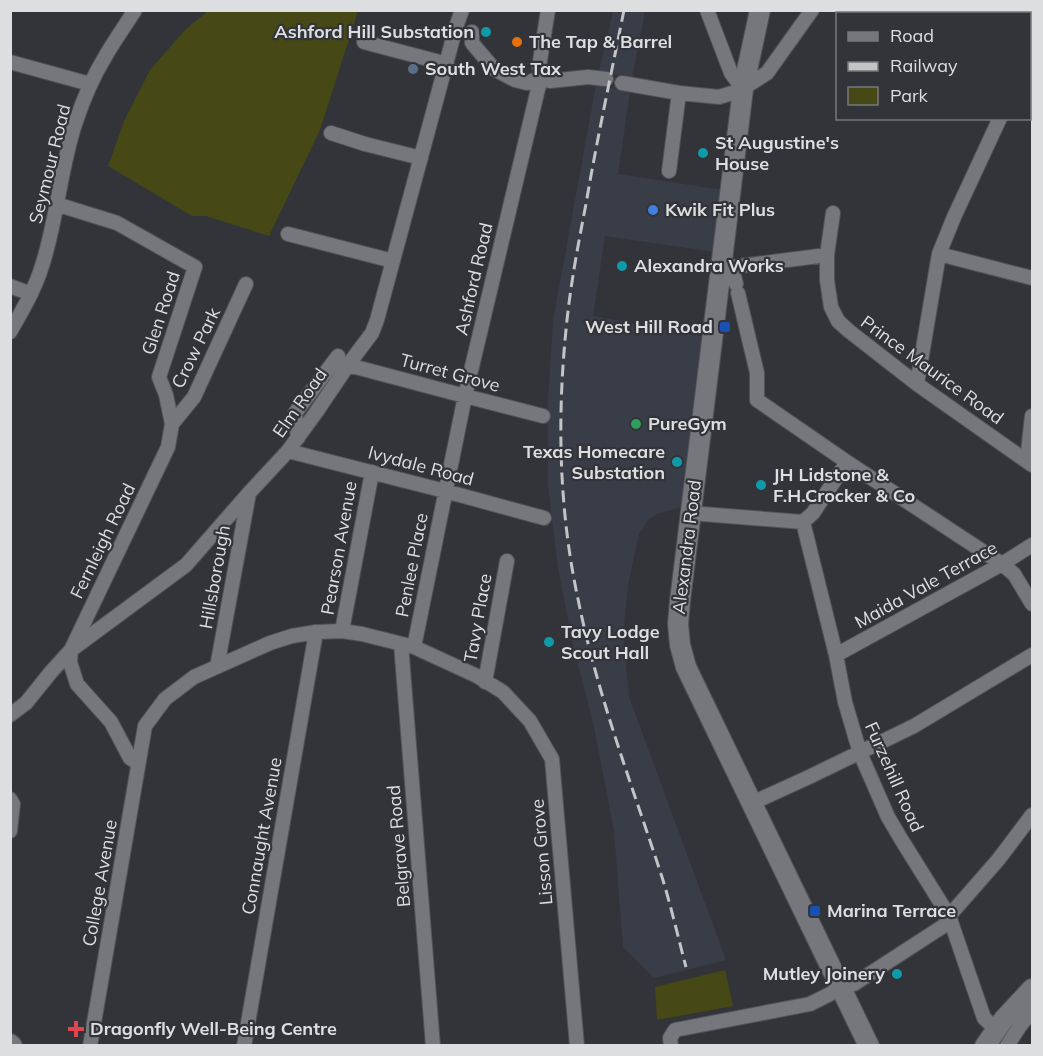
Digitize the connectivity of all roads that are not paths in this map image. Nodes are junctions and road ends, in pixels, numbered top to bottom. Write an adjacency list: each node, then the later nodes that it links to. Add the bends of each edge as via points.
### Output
1 (135, 10): 14 (street, Seymour Road)
2 (548, 10): 11 (street, Ashford Road, via 539,67)
3 (707, 10): 15 (street, via 730,73)
4 (760, 10): 15 (main road, Alexandra Road)
5 (812, 10): 15 (street, via 766,73)
6 (461, 11): 10 (street, Elm Road)
7 (472, 32): 11 (street, via 472,43 494,69 527,83)
8 (364, 42): 10 (street)
9 (10, 62): 14 (street)
10 (447, 64): 19 (street, Elm Road)
11 (542, 77): 12 (street, via 550,81); 35 (street, Ashford Road)
12 (606, 79)
13 (622, 83): 16 (street)
14 (90, 84): 21 (street, Seymour Road)
15 (743, 89): 16 (street, via 719,98); 27 (main road, Alexandra Road)
16 (679, 93): 20 (street)
17 (999, 120): 24 (street)
18 (331, 133): 19 (street)
19 (421, 158): 26 (street, Elm Road)
20 (669, 171)
21 (56, 204): 31 (street, Seymour Road, via 42,267); 38 (street, Glen Road, via 117,224 195,267 159,377)
22 (833, 213): 25 (street, Prince Maurice Road)
23 (288, 234): 26 (street)
24 (939, 254): 28 (street); 34 (street)
25 (826, 255): 27 (street); 34 (street, Prince Maurice Road, via 831,307 838,321)
26 (393, 261): 33 (street, Elm Road, via 372,333)
27 (726, 267): 41 (street, via 737,289 757,373 757,400); 46 (main road, Alexandra Road)
28 (1032, 278)
29 (246, 284): 38 (street, Crow Park, via 194,397)
30 (10, 286): 31 (street)
31 (30, 294): 32 (street, Seymour Road)
32 (10, 332)
33 (343, 360): 35 (street, Turret Grove); 40 (street, Elm Road)
34 (917, 384): 42 (street, Prince Maurice Road)
35 (465, 396): 36 (street, Turret Grove); 44 (street, Ashford Road)
36 (543, 416)
37 (1032, 416): 42 (street)
38 (172, 424): 39 (street, Glen Road)
39 (168, 447): 56 (street, Fernleigh Road)
40 (288, 451): 43 (street, Ivydale Road); 45 (street, Elm Road)
41 (847, 462): 48 (street); 51 (street)
42 (1030, 463)
43 (372, 472): 44 (street, Ivydale Road); 53 (street, Pearson Avenue)
44 (445, 490): 47 (street, Ivydale Road); 55 (street, Penlee Place)
45 (249, 493): 56 (street, Elm Road, via 186,565); 59 (street, Hillsborough)
46 (690, 513): 48 (street); 66 (main road, Alexandra Road, via 678,624 680,645 686,667)
47 (544, 518)
48 (803, 522): 57 (street, Furzehill Road)
49 (1032, 545): 51 (street, Maida Vale Terrace)
50 (507, 561): 60 (street, Tavy Place)
51 (1002, 564): 52 (street, via 1014,574); 57 (street, Maida Vale Terrace)
52 (1032, 604)
53 (342, 631): 54 (street, Lisson Grove); 55 (street, Lisson Grove)
54 (316, 632): 59 (street, Lisson Grove, via 292,636); 75 (street, Connaught Avenue)
55 (408, 646): 60 (street, Lisson Grove); 76 (street, Belgrave Road)
56 (71, 650): 61 (street, Elm Road, via 26,703); 64 (street, via 70,662 77,684 111,722 130,758)
57 (836, 655): 63 (street, Furzehill Road)
58 (1032, 655): 63 (street, via 914,726)
59 (217, 667): 62 (street, Lisson Grove, via 194,677 165,699)
60 (485, 682): 77 (street, Lisson Grove, via 503,692 530,721 552,759)
61 (10, 715)
62 (145, 726): 64 (street, College Avenue)
63 (860, 753): 66 (street); 69 (street, Furzehill Road, via 892,824)
64 (138, 763): 74 (street, College Avenue)
65 (10, 799): 68 (street)
66 (752, 803): 70 (main road, Alexandra Road)
67 (1032, 815): 69 (street)
68 (10, 831)
69 (949, 916): 70 (street, via 945,925); 73 (street, Furzehill Road, via 984,1018)
70 (848, 986): 78 (street, via 810,1004 675,1030); 79 (main road, Alexandra Road)
71 (1032, 989): 73 (main road, via 1018,1003)
72 (1032, 1011): 73 (street, via 1020,1026)
73 (996, 1040)
74 (90, 1046)
75 (244, 1046)
76 (433, 1046)
77 (577, 1046)
78 (671, 1046)
79 (869, 1046)

